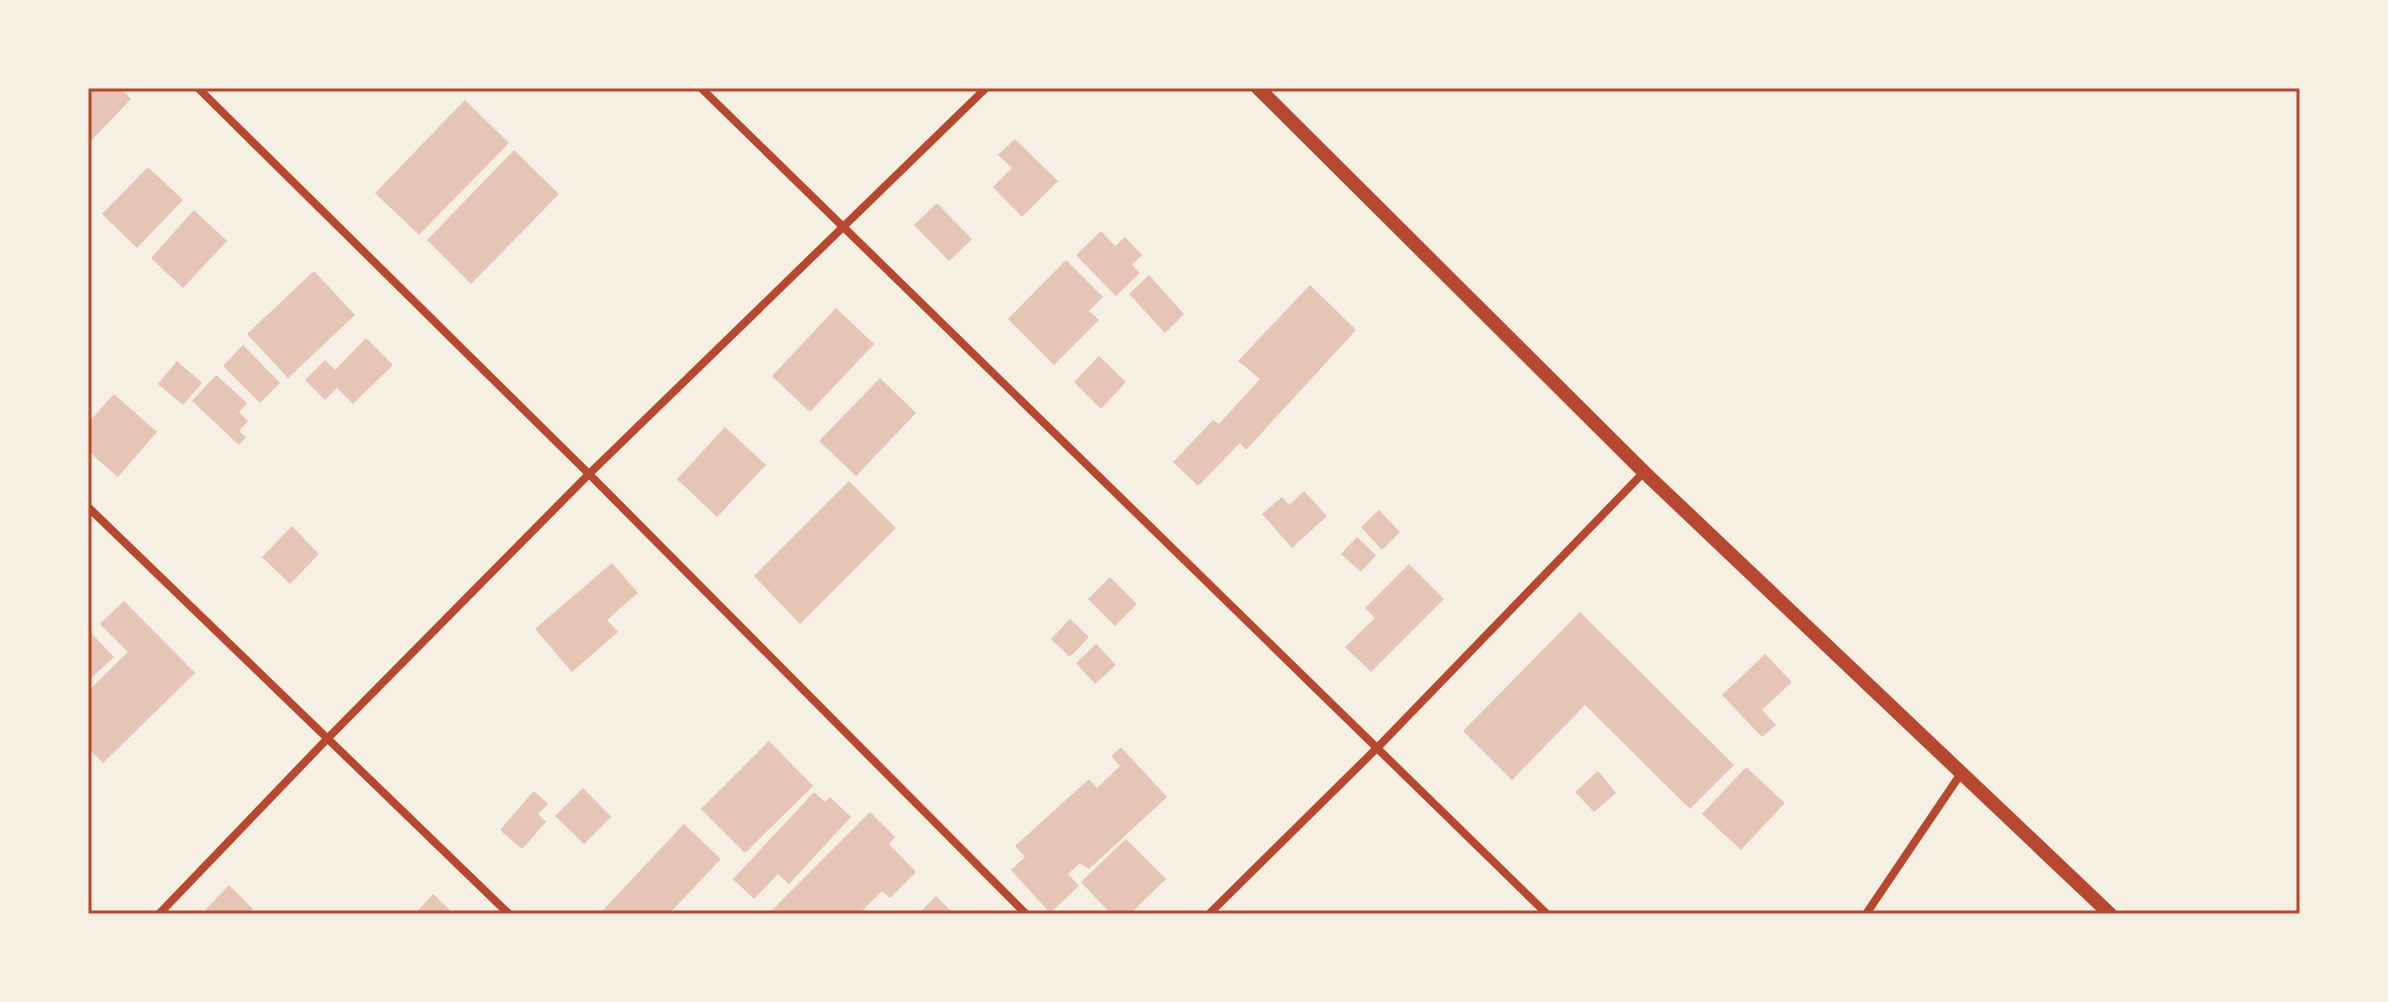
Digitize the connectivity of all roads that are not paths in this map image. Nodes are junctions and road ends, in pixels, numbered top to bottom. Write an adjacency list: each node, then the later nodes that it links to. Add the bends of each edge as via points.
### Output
1 (198, 88): 7 (street)
2 (701, 88): 5 (street)
3 (986, 88): 5 (street)
4 (1258, 88): 6 (street)
5 (844, 227): 7 (street); 10 (street)
6 (1644, 472): 10 (street); 11 (street)
7 (589, 474): 9 (street); 14 (street)
8 (88, 507): 9 (street)
9 (327, 739): 12 (street); 13 (street)
10 (1378, 747): 15 (street); 16 (street)
11 (1962, 772): 17 (street); 18 (street)
12 (159, 914)
13 (509, 914)
14 (1026, 914)
15 (1209, 914)
16 (1547, 914)
17 (1866, 914)
18 (2110, 914)

